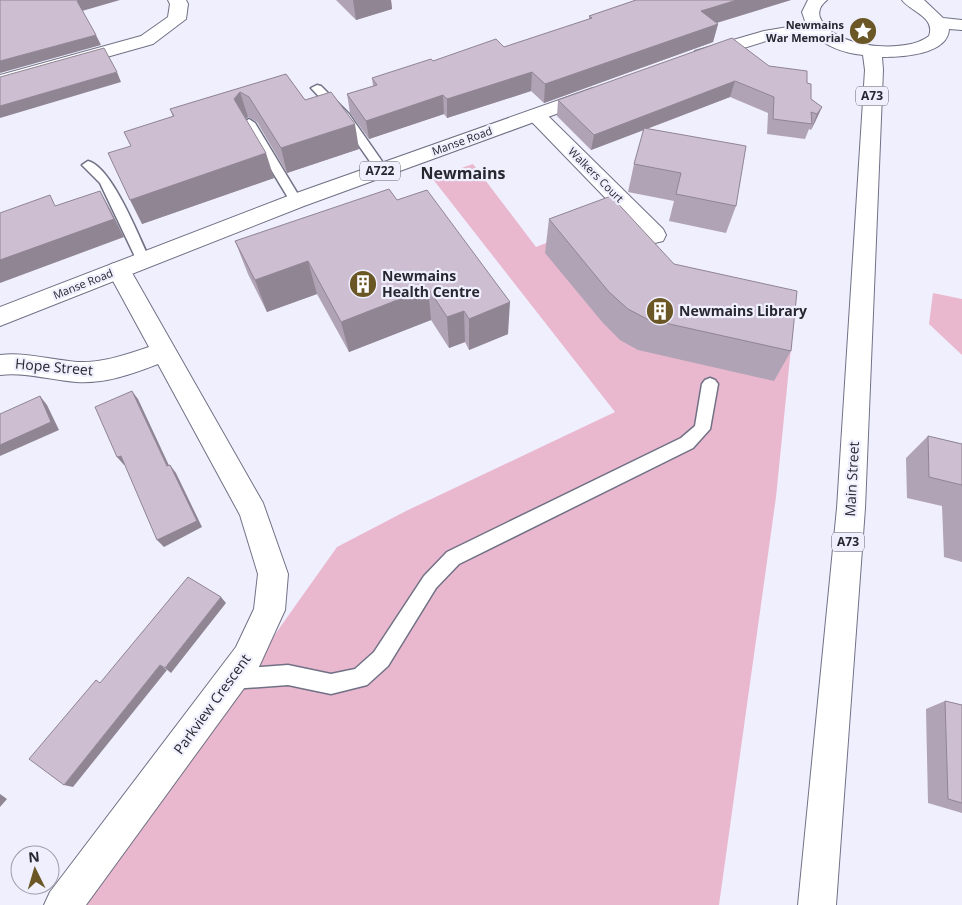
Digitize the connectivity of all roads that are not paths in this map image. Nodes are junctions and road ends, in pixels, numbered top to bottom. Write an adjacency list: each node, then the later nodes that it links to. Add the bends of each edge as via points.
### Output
1 (177, 0): 9 (main road, via 180,4 177,19 147,40)
2 (818, 0): 6 (main road, via 810,12)
3 (911, 0): 4 (main road, via 928,11)
4 (938, 23): 5 (main road); 7 (main road, via 940,33 926,46)
5 (962, 25)
6 (817, 28): 7 (main road, via 844,46); 8 (main road, via 737,42)
7 (872, 52): 25 (main road, Main Street / A73, via 874,70 851,508)
8 (684, 61)
9 (0, 81)
10 (614, 86): 12 (main road, Manse Road / A722)
11 (317, 88): 15 (lane, via 345,116)
12 (536, 115): 15 (main road, Manse Road / A722); 17 (main road, Walkers Court)
13 (249, 123): 16 (lane)
14 (88, 165): 18 (lane, via 105,181)
15 (382, 170): 16 (main road, Manse Road / A722)
16 (296, 201): 18 (main road, Manse Road / A722)
17 (655, 235)
18 (131, 265): 19 (main road, Manse Road / A722); 20 (main road, Parkview Crescent)
19 (0, 317)
20 (165, 351): 21 (main road, Hope Street, via 119,368 89,372 17,362); 23 (main road, Parkview Crescent, via 252,512 273,574 269,610 247,658)
21 (0, 365)
22 (710, 384): 23 (lane, via 702,429 687,443 453,558 430,582 381,659 360,678 331,684 288,676)
23 (232, 679): 24 (main road, Parkview Crescent)
24 (63, 905)
25 (817, 905)

